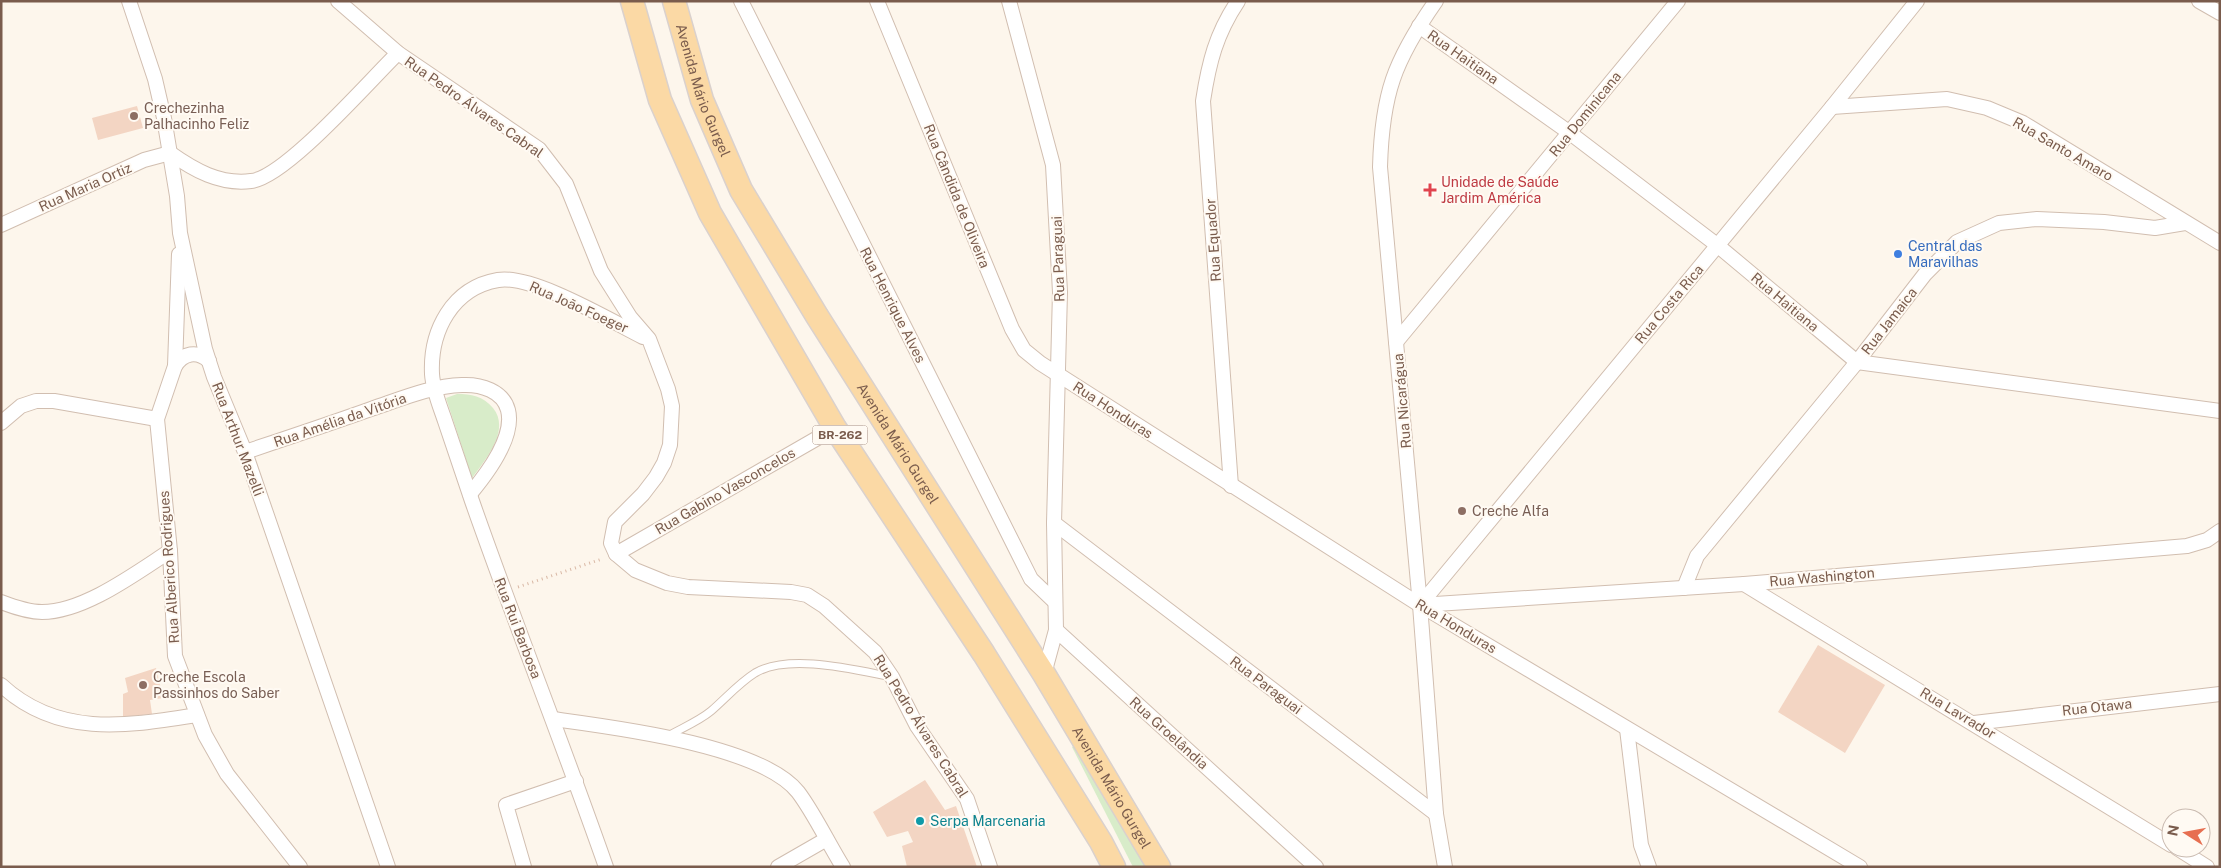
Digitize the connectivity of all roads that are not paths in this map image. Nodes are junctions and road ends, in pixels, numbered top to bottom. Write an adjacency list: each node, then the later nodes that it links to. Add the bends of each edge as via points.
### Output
1 (129, 1): 18 (street, Rua Arthur Mazelli, via 155,79)
2 (338, 1): 15 (street, Rua Pedro Álvares Cabral)
3 (632, 1): 34 (main road, BR-262, via 660,100 710,213)
4 (674, 1): 48 (main road, Avenida Mário Gurgel / BR-262, via 702,100 741,190)
5 (741, 1): 45 (street, Rua Henrique Alves, via 1031,579)
6 (877, 1): 29 (street, Rua Cândida de Oliveira, via 1012,329 1024,350)
7 (1009, 1): 29 (street, Rua Paraguai, via 1053,165 1060,292)
8 (1238, 1): 36 (street, Rua Equador, via 1224,23 1209,62 1203,101)
9 (1436, 1): 14 (street, Rua Nicarágua)
10 (1678, 1): 17 (street, Rua Dominicana)
11 (1917, 1): 16 (street, Rua Costa Rica)
12 (2199, 1): 13 (street)
13 (2220, 13)
14 (1419, 26): 17 (street, Rua Haitiana); 25 (street, Rua Nicarágua, via 1399,60 1381,126 1380,167)
15 (398, 52): 18 (street, via 291,160 264,178 237,182 222,180 192,169); 24 (street, Rua Pedro Álvares Cabral, via 538,149 554,167 576,205 601,271)
16 (1832, 108): 19 (street, Rua Santo Amaro, via 1947,99 1987,108 2023,123); 23 (street, Rua Costa Rica)
17 (1570, 133): 23 (street, Rua Haitiana); 25 (street, Rua Dominicana)
18 (170, 153): 20 (street, Rua Maria Ortiz, via 144,160); 21 (street, Rua Arthur Mazelli)
19 (2185, 223): 22 (street, Rua Santo Amaro); 27 (street, Rua Jamaica, via 2156,228 2036,219 1999,223 1957,242 1925,274)
20 (1, 225)
21 (180, 233): 26 (street, Rua Arthur Mazelli); 28 (street, Rua Alberico Rodrigues)
22 (2220, 243)
23 (1717, 245): 27 (street, Rua Haitiana); 46 (street, Rua Costa Rica)
24 (648, 339): 30 (street, Rua João Foeger, via 539,287 497,280 468,293 445,315 434,343); 41 (street, Rua Pedro Álvares Cabral, via 670,397 670,445 652,482 615,522)
25 (1396, 342): 46 (street, Rua Nicarágua)
26 (209, 361): 28 (street, via 204,356 190,354); 35 (street, Rua Arthur Mazelli)
27 (1857, 362): 31 (street); 43 (street, Rua Jamaica, via 1697,556)
28 (175, 366): 32 (street, Rua Alberico Rodrigues)
29 (1059, 375): 36 (street, Rua Honduras); 38 (street, Rua Paraguai)
30 (434, 388): 35 (street, Rua Amélia da Vitória); 37 (street, Rua Rui Barbosa); 37 (street, Rua Amélia da Vitória, via 465,384 488,389 504,400 509,412 507,434 501,448)
31 (2220, 411)
32 (157, 419): 33 (street, via 54,401 36,401 21,406); 40 (street, Rua Alberico Rodrigues)
33 (1, 423)
34 (835, 428): 41 (street, Rua Gabino Vasconcelos); 69 (main road, BR-262, via 984,654)
35 (245, 452): 63 (street, Rua Arthur Mazelli)
36 (1231, 486): 46 (street, Rua Honduras)
37 (470, 494): 53 (street, Rua Rui Barbosa, via 503,592)
38 (1054, 523): 45 (street, Rua Paraguai); 58 (street, Rua Paraguai)
39 (2220, 531): 42 (street, Rua Washington, via 2207,540 2187,546)
40 (170, 551): 44 (street, via 90,599 59,610 34,612); 52 (street, Rua Alberico Rodrigues, via 175,656)
41 (609, 556): 49 (street, Rua Pedro Álvares Cabral, via 667,583 807,595 857,633)
42 (1744, 584): 43 (street, Rua Washington); 54 (street, Rua Lavrador)
43 (1684, 588): 46 (street, Rua Washington)
44 (1, 602)
45 (1055, 602): 47 (street, Rua Paraguai)
46 (1420, 605): 55 (street, Rua Honduras); 58 (street, Rua Nicarágua)
47 (1056, 630): 48 (street); 71 (street, Rua Groelândia)
48 (1044, 674): 70 (main road, Avenida Mário Gurgel / BR-262)
49 (892, 677): 56 (lane, via 812,665 788,664 771,668 756,673 710,712); 68 (street, Rua Pedro Álvares Cabral, via 917,726 967,799)
50 (1, 685): 52 (street, via 26,705 82,724 127,724)
51 (2220, 694): 54 (street, Rua Otawa)
52 (197, 715): 62 (street, Rua Alberico Rodrigues, via 227,774)
53 (553, 719): 56 (street); 57 (street, Rua Rui Barbosa)
54 (1974, 723): 59 (street, Rua Lavrador)
55 (1627, 728): 73 (street, via 1641,845); 74 (street, Rua Honduras)
56 (666, 737): 60 (street, via 732,754 770,770 798,792)
57 (576, 781): 64 (street, via 506,805); 65 (street, Rua Rui Barbosa)
58 (1436, 814): 72 (street)
59 (2161, 838)
60 (825, 840): 66 (street); 67 (street)
61 (2193, 858): 75 (street)
62 (300, 867)
63 (388, 867)
64 (524, 867)
65 (606, 867)
66 (778, 867)
67 (843, 867)
68 (990, 867)
69 (1114, 867)
70 (1159, 867)
71 (1316, 867)
72 (1445, 867)
73 (1649, 867)
74 (1860, 867)
75 (2207, 867)

